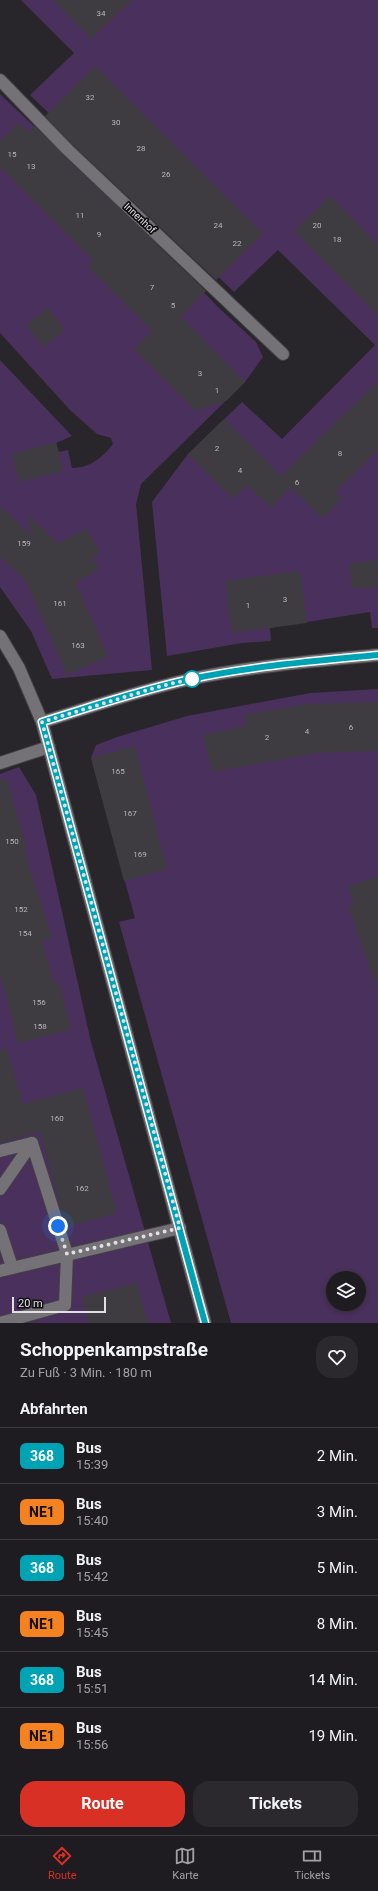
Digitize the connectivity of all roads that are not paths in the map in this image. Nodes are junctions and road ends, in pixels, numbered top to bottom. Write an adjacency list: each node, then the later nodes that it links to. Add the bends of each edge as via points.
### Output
1 (0, 80): 2 (street, Innenhof, via 67,149)
2 (283, 354)
3 (0, 636): 5 (street, via 19,668)
4 (378, 655): 5 (street, via 276,665 192,679)
5 (42, 722): 6 (street)
6 (48, 747): 7 (street); 11 (street)
7 (0, 763)
8 (32, 1143): 9 (street); 10 (street); 13 (street)
9 (0, 1151)
10 (0, 1189)
11 (180, 1228): 13 (street); 17 (street)
12 (0, 1230): 14 (street)
13 (67, 1254): 14 (street); 16 (street, via 65,1304)
14 (12, 1267): 15 (street)
15 (0, 1271)
16 (0, 1323)
17 (205, 1323)

